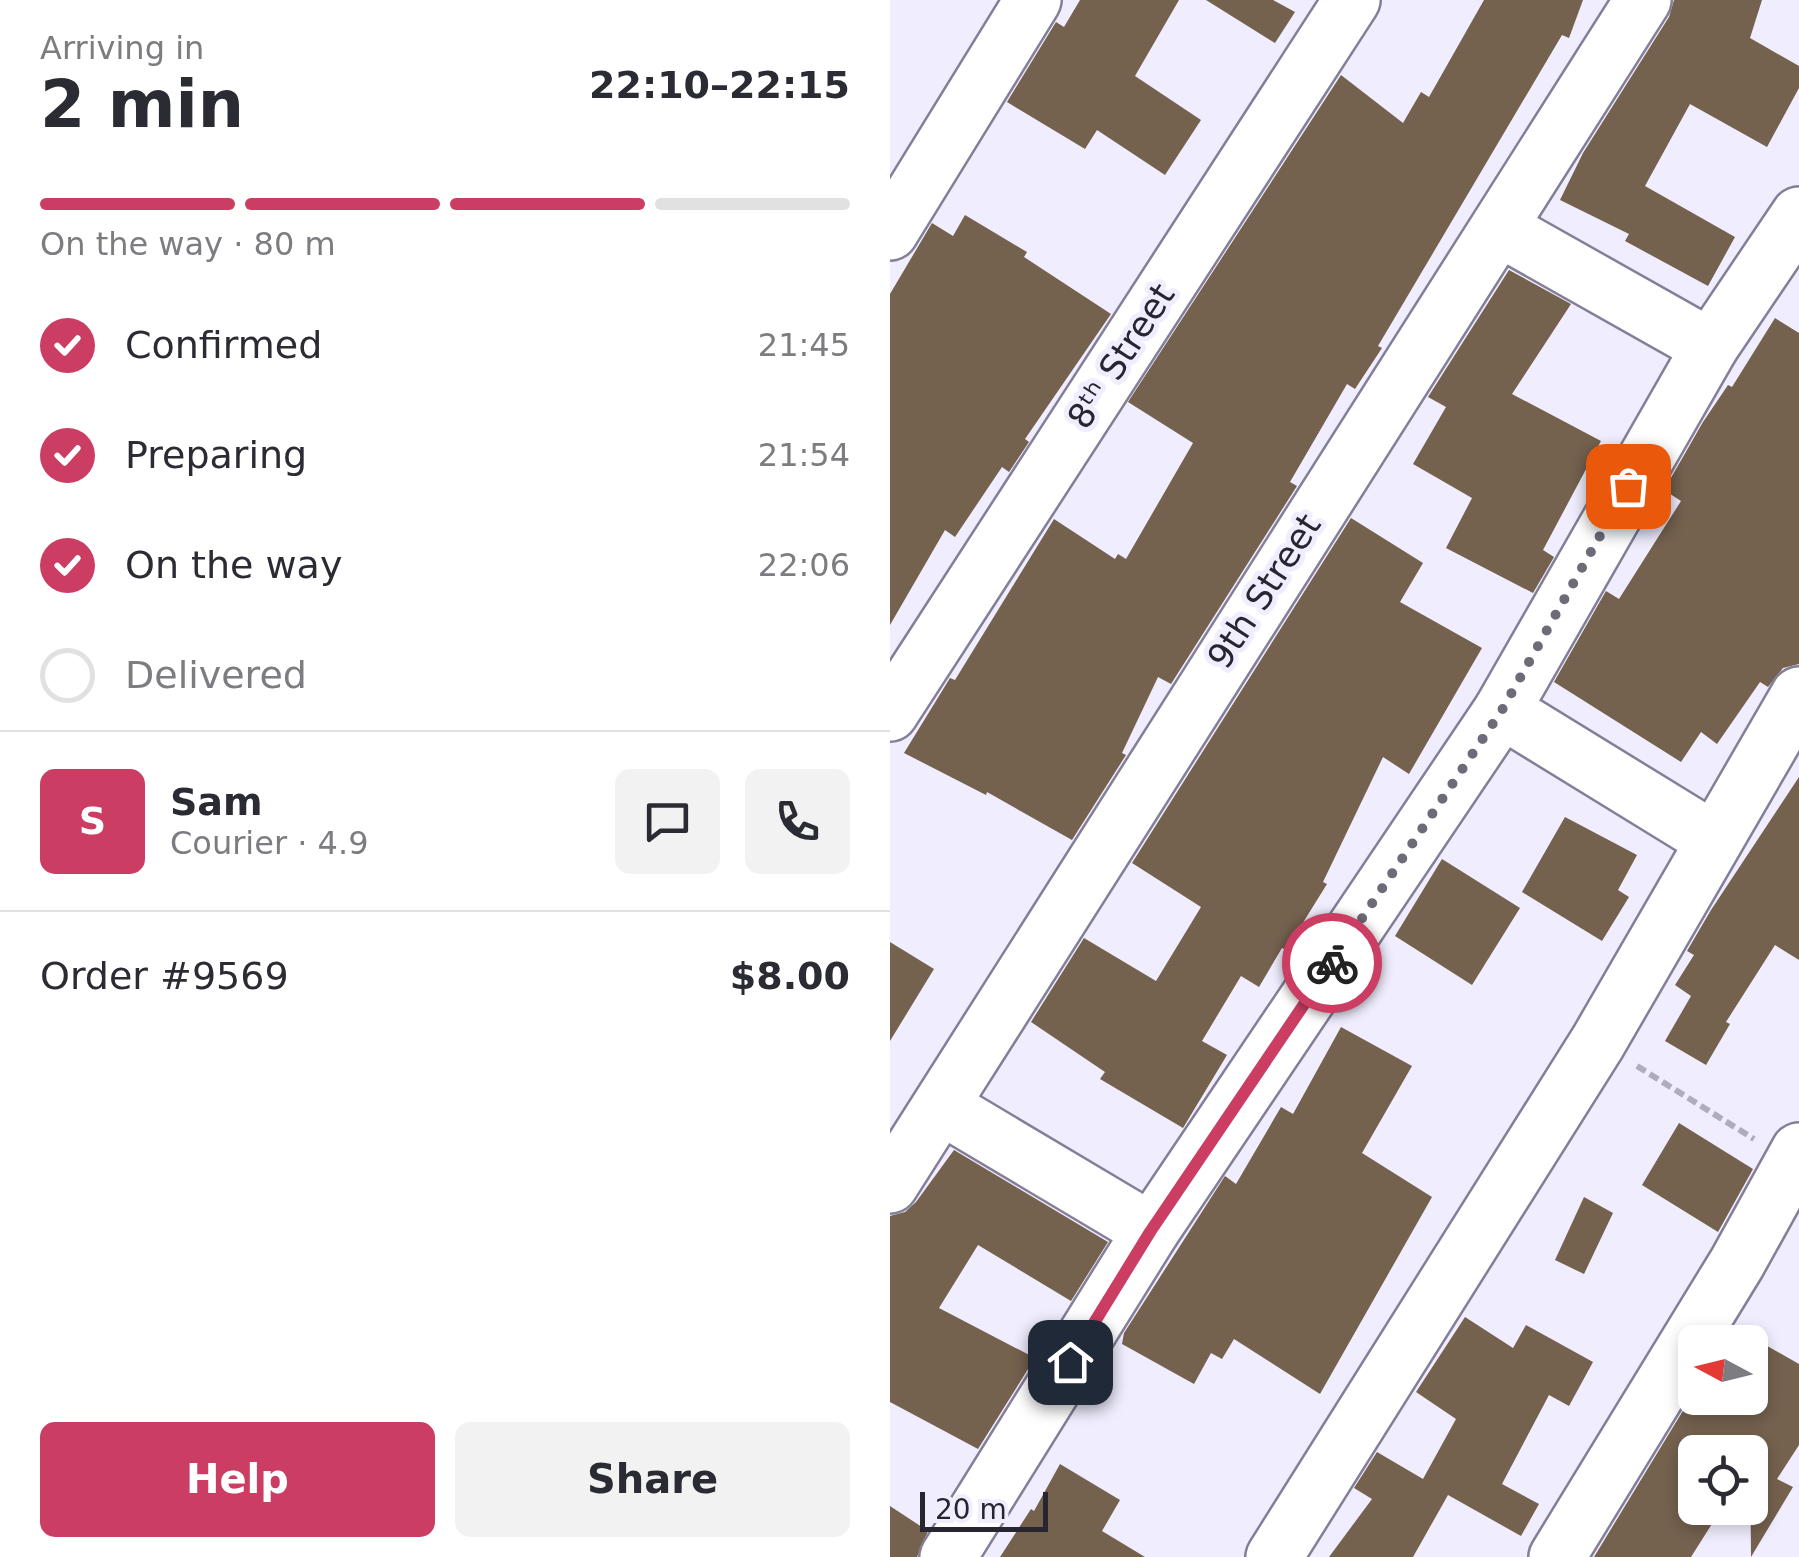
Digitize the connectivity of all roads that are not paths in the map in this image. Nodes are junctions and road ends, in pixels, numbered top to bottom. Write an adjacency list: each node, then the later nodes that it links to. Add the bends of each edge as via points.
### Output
1 (1033, 0): 6 (street)
2 (1352, 0): 10 (street, 8ᵗʰ Street)
3 (1642, 0): 5 (street, 9th Street)
4 (1799, 215): 7 (street)
5 (1498, 228): 7 (street); 12 (street, 9th Street)
6 (890, 232)
7 (1710, 348): 9 (street)
8 (1799, 695): 11 (street)
9 (1502, 710): 11 (street); 15 (street)
10 (890, 713)
11 (1712, 839): 17 (street, via 1598,1042)
12 (940, 1106): 14 (street, 9th Street); 15 (street)
13 (1795, 1156): 18 (street)
14 (890, 1184)
15 (1150, 1232): 16 (street)
16 (948, 1557)
17 (1274, 1557)
18 (1557, 1557)

